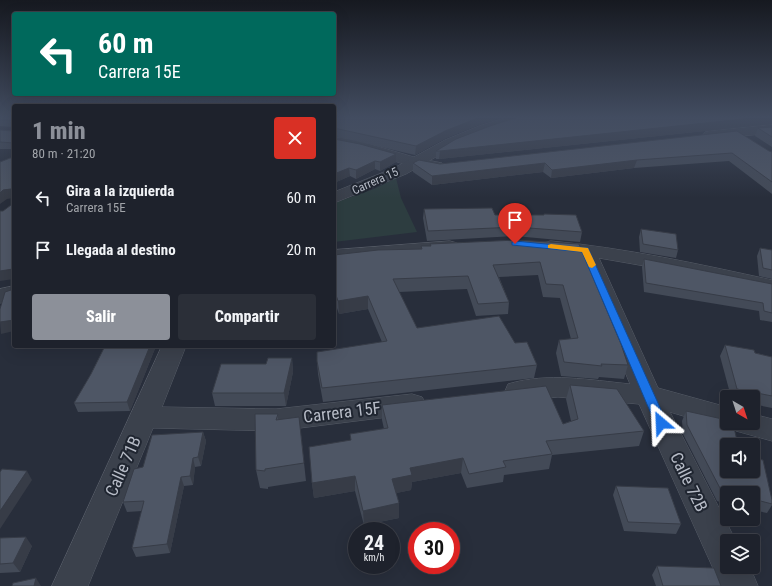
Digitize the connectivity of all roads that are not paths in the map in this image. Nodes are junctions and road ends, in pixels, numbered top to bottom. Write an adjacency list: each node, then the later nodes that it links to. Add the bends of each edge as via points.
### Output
1 (351, 143): 3 (street)
2 (449, 143): 3 (street)
3 (415, 162): 4 (street, Carrera 15, via 439,166); 5 (street, Carrera 15, via 393,174)
4 (454, 164)
5 (336, 197)
6 (531, 245): 8 (street)
7 (467, 246): 9 (street)
8 (585, 250): 10 (street, via 671,264); 15 (street, Calle 72B)
9 (336, 256)
10 (772, 286)
11 (12, 293): 12 (street)
12 (0, 296)
13 (173, 348): 18 (street, Calle 71B)
14 (495, 394): 15 (street, via 558,387)
15 (648, 395): 17 (street); 21 (street, Calle 72B)
16 (432, 401): 18 (street, Carrera 15F, via 276,420)
17 (720, 416)
18 (144, 418): 23 (street, Calle 71B)
19 (760, 427): 20 (street)
20 (772, 430)
21 (720, 544)
22 (734, 574): 24 (street)
23 (70, 586)
24 (740, 586)

